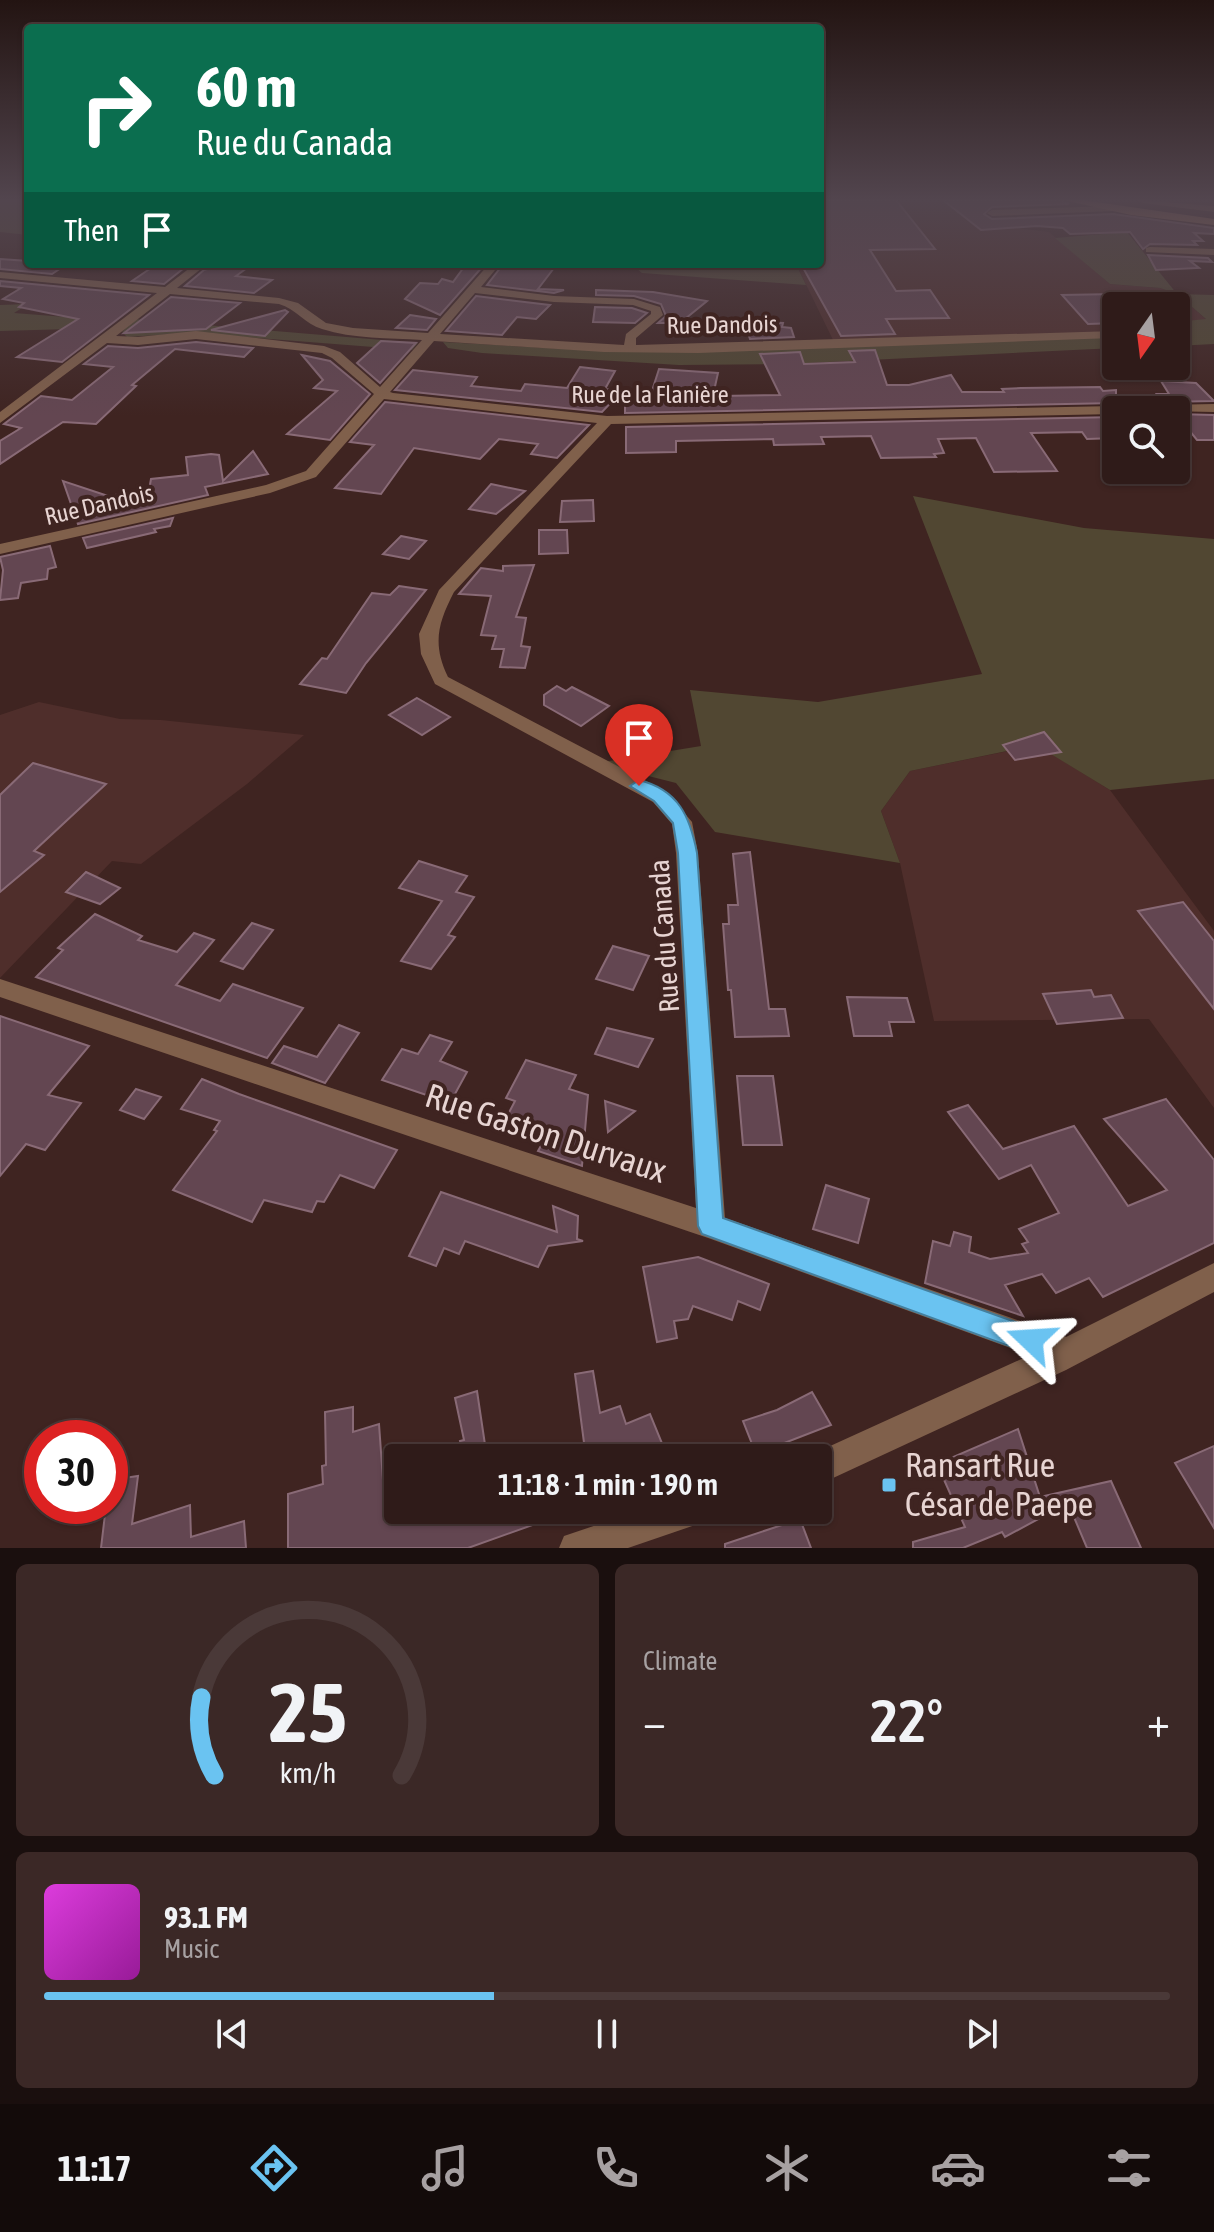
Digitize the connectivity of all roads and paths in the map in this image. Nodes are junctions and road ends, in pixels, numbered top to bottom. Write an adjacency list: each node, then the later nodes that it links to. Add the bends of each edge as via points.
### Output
1 (191, 272): 5 (street)
2 (488, 272): 4 (street, Rue Dandois)
3 (0, 275): 5 (street)
4 (474, 290): 7 (street, Rue Dandois); 9 (street, via 634,302 656,309 653,320 630,337)
5 (165, 291): 7 (street, via 279,301 294,305 322,326); 8 (street)
6 (1102, 334): 9 (street, Rue Dandois)
7 (429, 337): 9 (street, Rue Dandois); 10 (street, Rue Dandois)
8 (104, 339): 10 (street, Rue de la Flanière, via 185,335 324,350); 12 (street)
9 (630, 348)
10 (382, 394): 13 (street, Rue de la Flanière); 14 (street, Rue Dandois, via 317,468 299,480)
11 (1214, 408): 13 (street, Rue de la Flanière)
12 (0, 419)
13 (607, 420): 16 (street, Rue du Canada, via 447,590 429,624 427,653 441,680 660,797 682,822)
14 (0, 549)
15 (0, 988): 16 (street, Rue Gaston Durvaux)
16 (711, 1226): 18 (street, Rue Gaston Durvaux)
17 (1214, 1277): 18 (street)
18 (1067, 1353): 19 (street)
19 (832, 1462)
20 (649, 1524): 21 (street)
21 (576, 1548)

